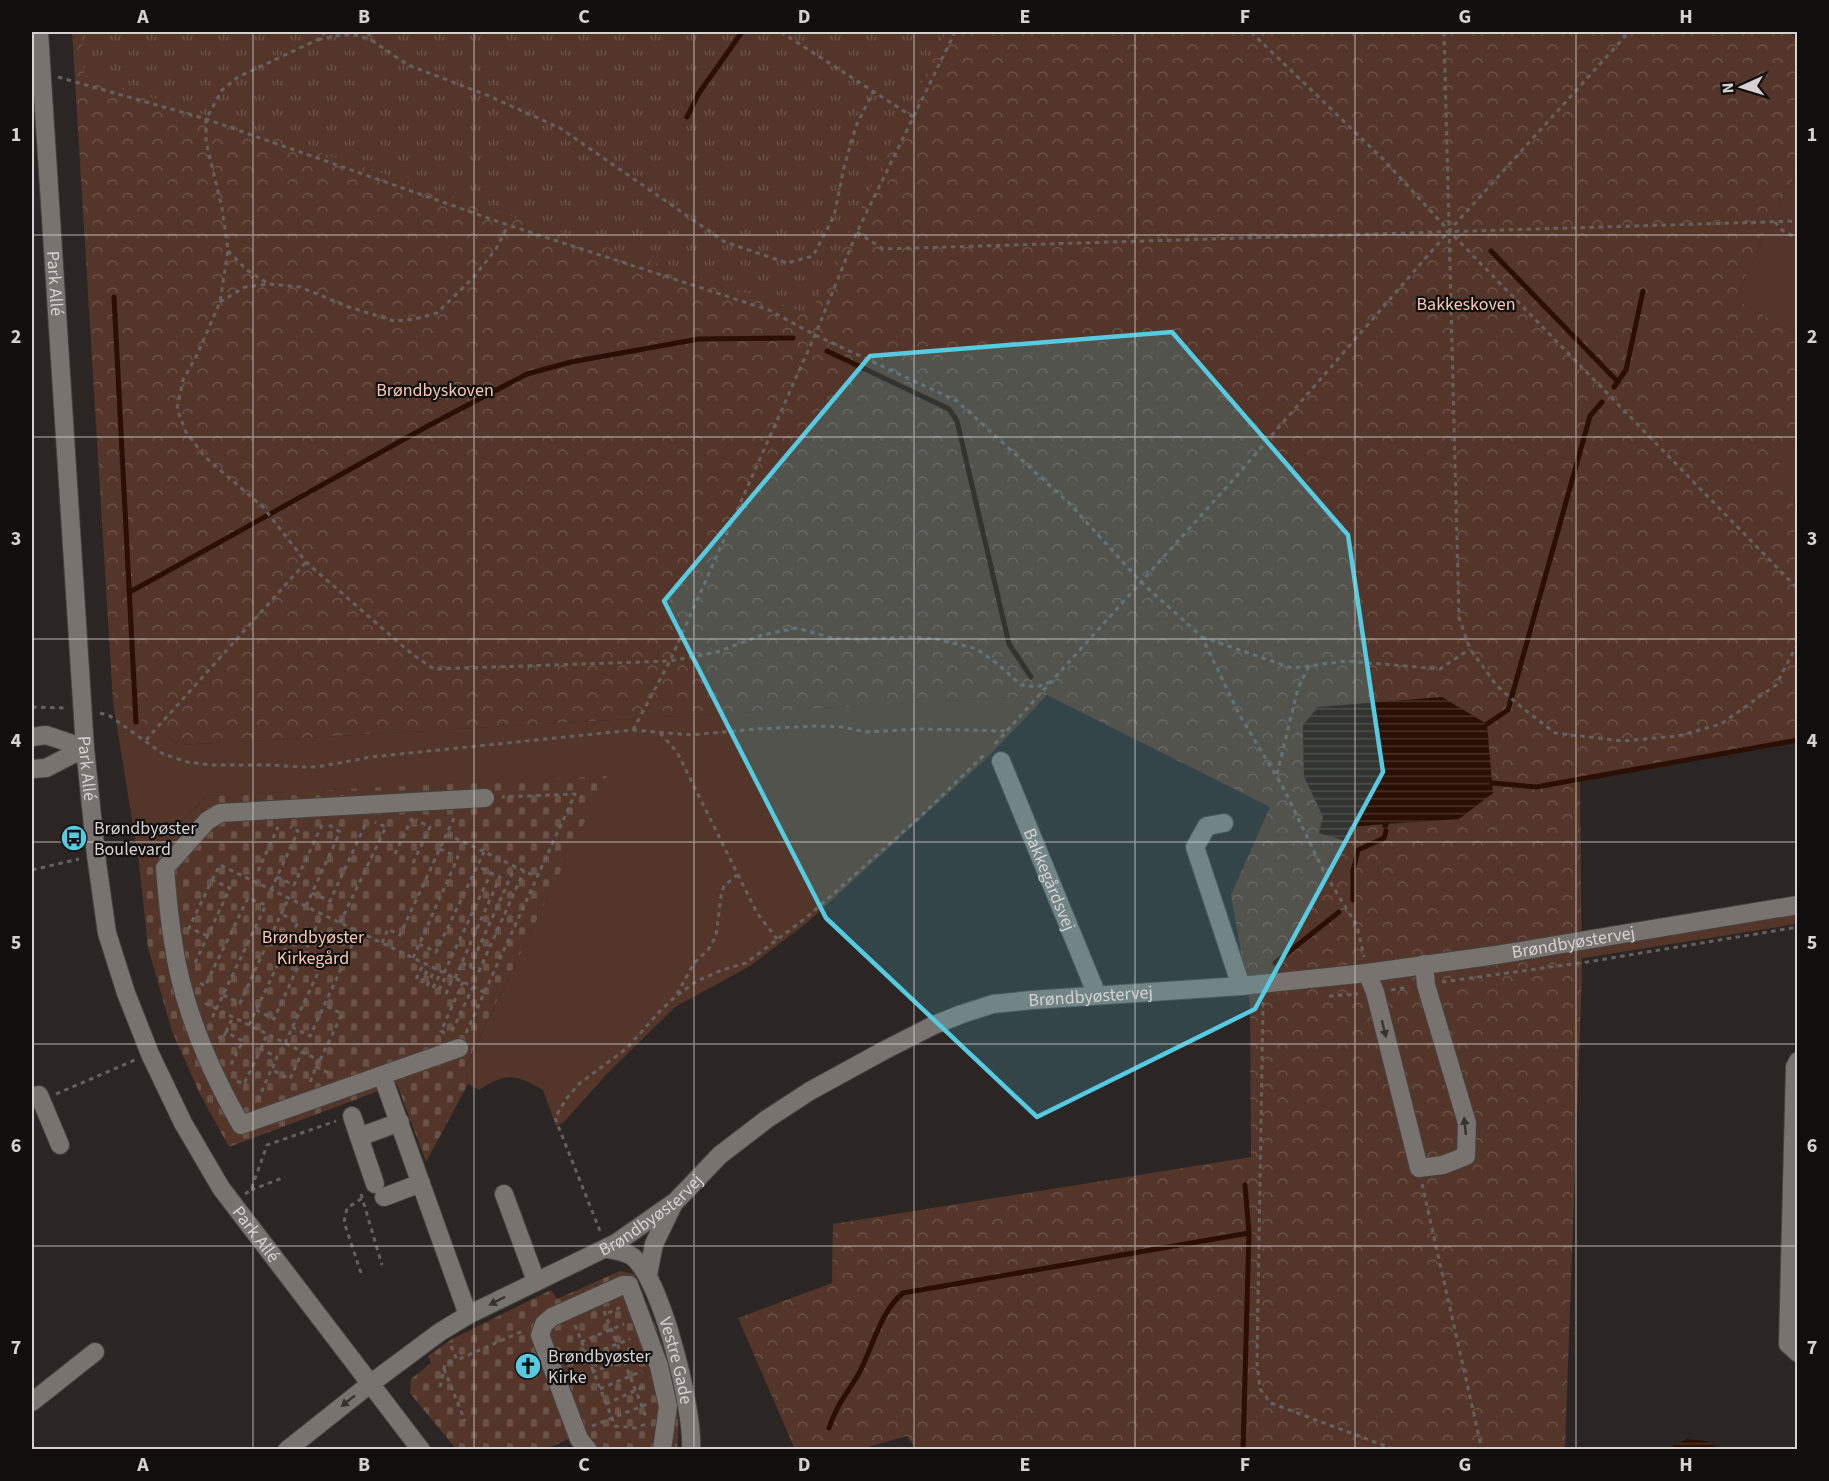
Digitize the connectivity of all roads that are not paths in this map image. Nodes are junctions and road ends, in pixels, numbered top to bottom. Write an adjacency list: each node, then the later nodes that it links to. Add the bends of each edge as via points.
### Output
1 (39, 32): 3 (street, Park Allé)
2 (32, 737): 3 (street, via 46,735)
3 (86, 748): 5 (street, via 46,768); 30 (street, Park Allé, via 107,933 150,1054 183,1123 221,1188)
4 (994, 752): 12 (street, Bakkegårdsvej)
5 (32, 769)
6 (485, 798): 15 (street, via 416,810 283,816 220,813 207,821 165,868 175,952 188,1008 241,1125 353,1086)
7 (1224, 823): 11 (street, via 1207,825 1195,847)
8 (1797, 905): 9 (street, Brøndbyøstervej)
9 (1424, 964): 10 (street, Brøndbyøstervej); 10 (street, one-way to 9, via 1419,1168 1443,1165 1466,1156 1467,1123 1426,985)
10 (1367, 973): 11 (street, Brøndbyøstervej)
11 (1241, 986): 12 (street, Brøndbyøstervej)
12 (1097, 996): 23 (street, Brøndbyøstervej, via 993,1004 934,1025 810,1091 767,1119 720,1155)
13 (459, 1048): 15 (street)
14 (1797, 1061): 29 (street, via 1788,1344)
15 (385, 1083): 18 (street)
16 (35, 1096): 20 (street)
17 (352, 1116): 19 (street)
18 (399, 1122): 19 (street); 21 (street)
19 (359, 1137): 21 (street, via 377,1192)
20 (60, 1144)
21 (421, 1183): 27 (street)
22 (504, 1194): 26 (street)
23 (676, 1201): 24 (street, Brøndbyøstervej); 25 (street, via 654,1244)
24 (607, 1249): 25 (street, Vestre Gade, via 635,1258); 26 (street, Brøndbyøstervej)
25 (648, 1275): 36 (street, Vestre Gade, via 678,1361)
26 (536, 1281): 27 (street, Brøndbyøstervej, one-way to 27)
27 (468, 1315): 30 (street, Brøndbyøstervej)
28 (95, 1352): 31 (street)
29 (1797, 1353)
30 (369, 1384): 32 (street, Brøndbyøstervej, one-way to 32); 33 (street, Park Allé)
31 (32, 1402)
32 (287, 1449)
33 (421, 1449)
34 (588, 1449): 35 (street, via 577,1432 540,1335 543,1324 552,1317 623,1285 629,1286 668,1407)
35 (662, 1449)
36 (691, 1449)

